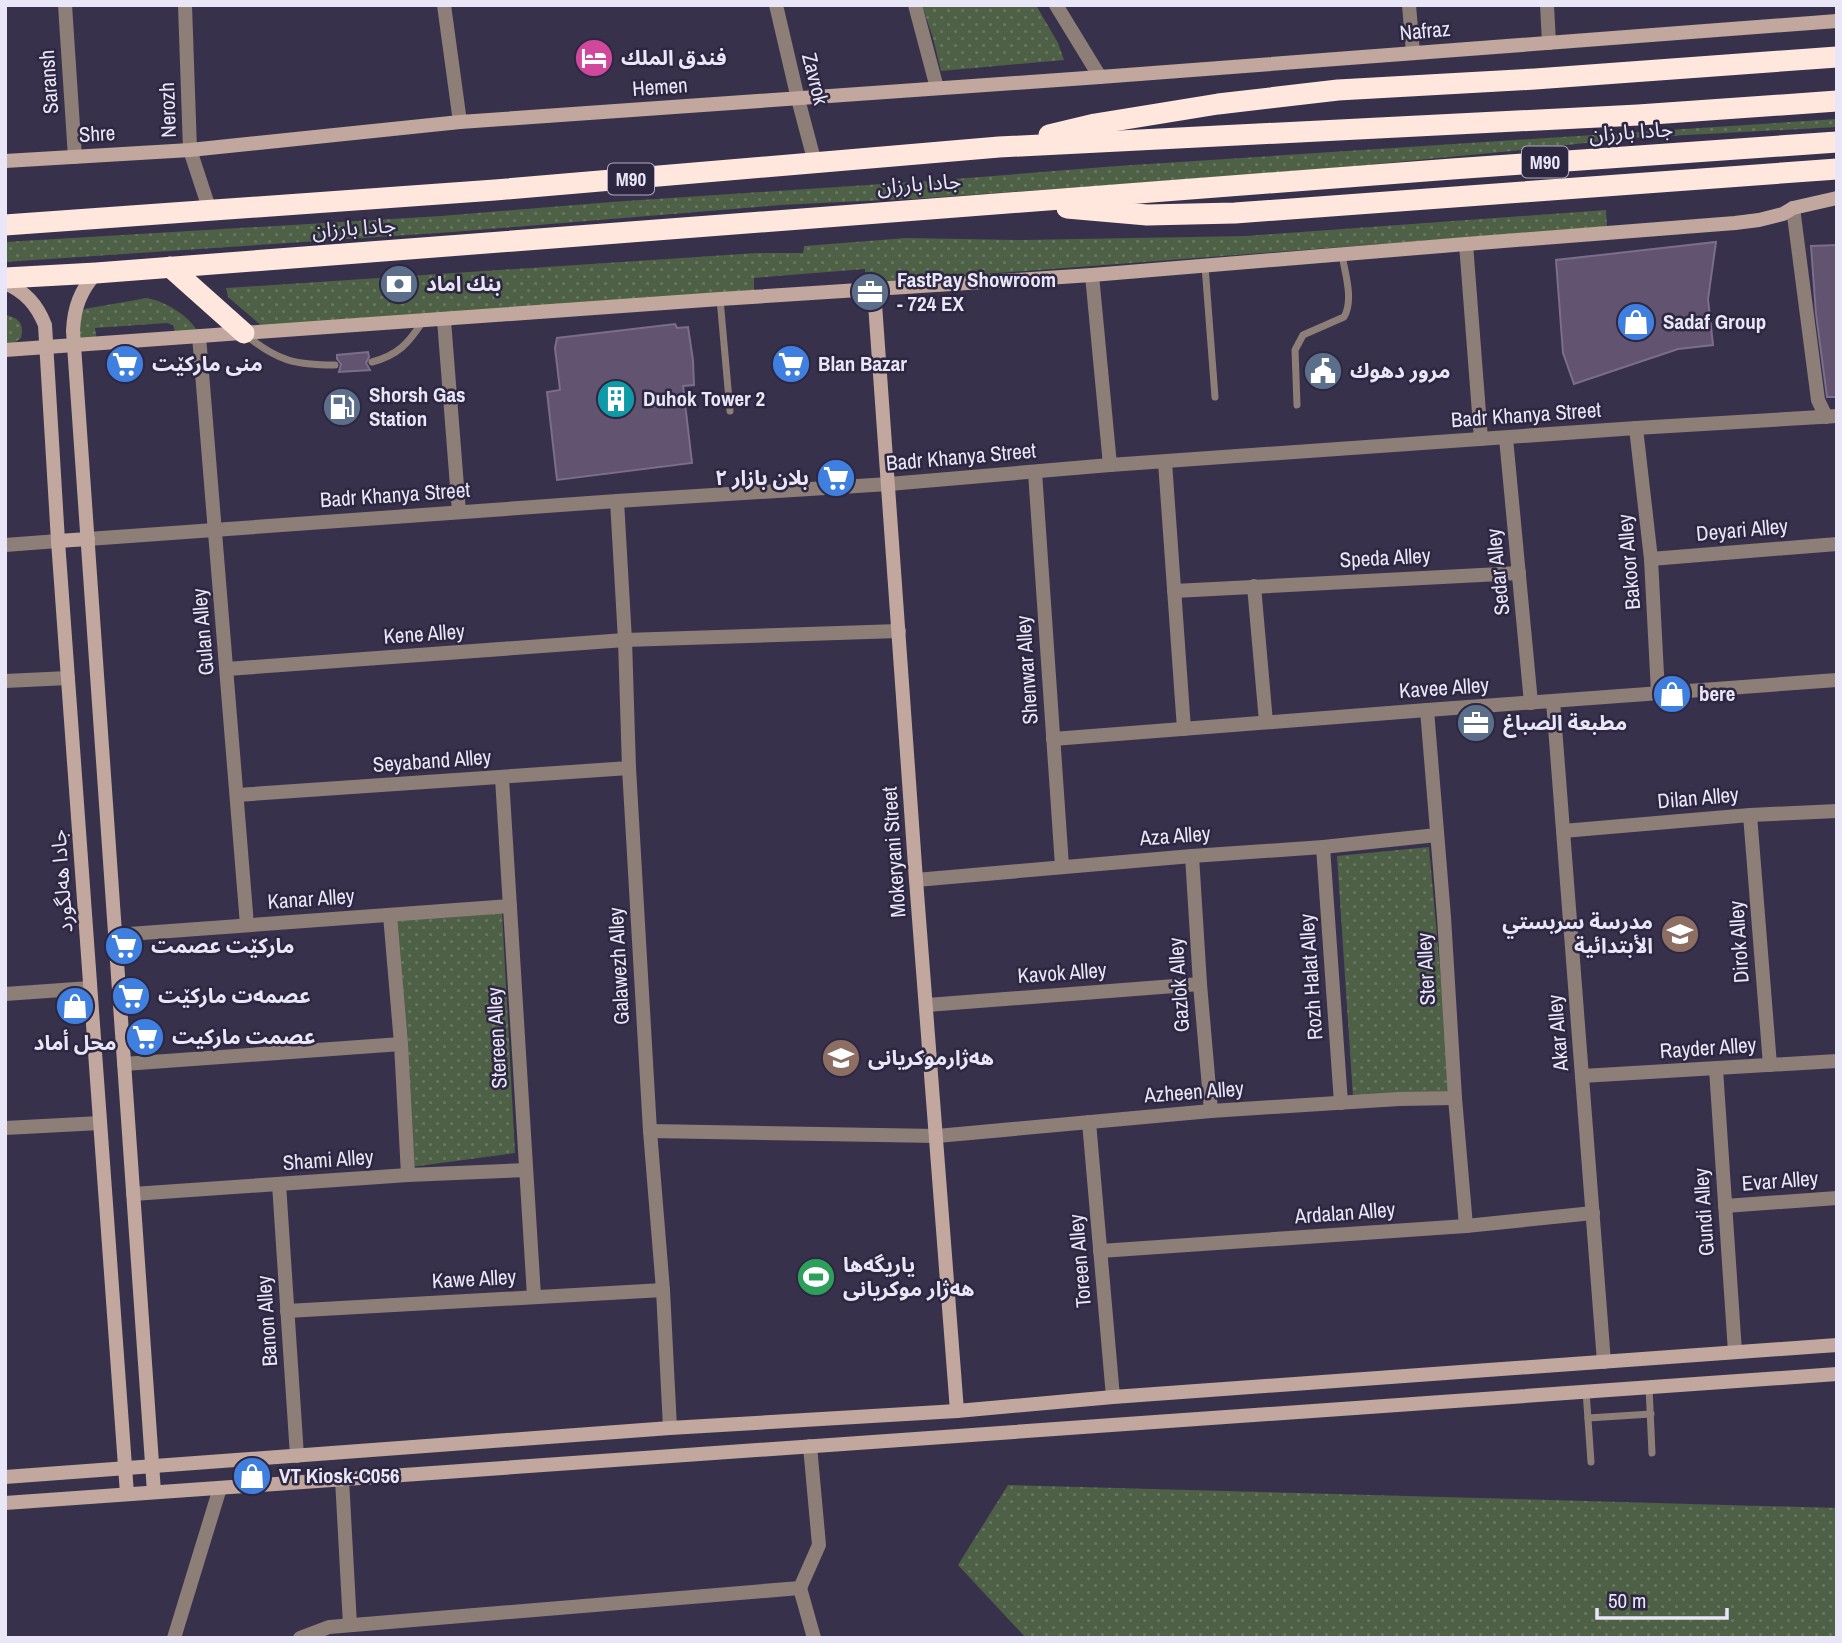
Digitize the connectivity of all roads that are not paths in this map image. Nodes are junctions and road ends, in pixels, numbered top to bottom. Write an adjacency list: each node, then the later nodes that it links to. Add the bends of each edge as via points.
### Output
1 (65, 5): 21 (street, Saransh)
2 (185, 5): 20 (street, Nerozh)
3 (444, 5): 17 (street)
4 (776, 5): 15 (street, Zavrok)
5 (915, 5): 14 (street)
6 (1056, 5): 13 (street)
7 (1409, 5): 11 (street)
8 (1547, 5): 10 (street)
9 (1837, 21): 10 (main road, Nafraz)
10 (1549, 43): 11 (main road, Nafraz)
11 (1413, 54): 13 (main road, Nafraz)
12 (1837, 57): 19 (highway, via 1338,90 1095,124)
13 (1100, 78): 14 (main road, Nafraz)
14 (937, 88): 15 (main road, Hemen)
15 (798, 99): 17 (main road, Hemen); 23 (street, Zavrok)
16 (1837, 101): 19 (highway, جادا بارزان / M90)
17 (460, 122): 20 (main road, Hemen)
18 (1837, 142): 26 (highway, جادا بارزان / M90)
19 (999, 147): 23 (highway, جادا بارزان / M90)
20 (191, 150): 21 (main road, Shre); 28 (street, Nerozh)
21 (75, 156): 22 (main road, Shre)
22 (5, 161)
23 (815, 163): 28 (highway, جادا بارزان / M90)
24 (1837, 169): 26 (highway, via 1235,213 1147,215)
25 (1837, 198): 27 (main road)
26 (998, 203): 33 (highway, جادا بارزان / M90)
27 (1793, 208): 30 (main road, via 1735,223); 51 (street, via 1818,400)
28 (209, 211): 29 (highway, جادا بارزان / M90)
29 (5, 225)
30 (1466, 244): 31 (main road); 54 (street)
31 (1342, 255): 32 (main road); 49 (lane, via 1348,312 1303,335 1295,350)
32 (1205, 266): 35 (main road); 48 (lane)
33 (170, 267): 34 (highway, جادا بارزان / M90); 41 (highway)
34 (96, 273): 36 (highway, جادا بارزان / M90); 43 (main road, via 76,306)
35 (1093, 275): 37 (main road); 56 (street)
36 (5, 281): 44 (main road, جادا هەلگورد, via 36,306 46,325)
37 (874, 290): 38 (main road); 58 (main road, Mokeryani Street)
38 (720, 299): 39 (main road); 50 (lane)
39 (444, 320): 40 (main road); 60 (street)
40 (423, 321): 41 (main road); 46 (lane, via 401,349)
41 (244, 333): 42 (main road); 47 (lane, via 284,360)
42 (199, 336): 43 (main road); 61 (street, Gulan Alley)
43 (74, 346): 44 (main road); 62 (main road)
44 (47, 347): 45 (main road); 63 (main road, جادا هەلگورد)
45 (5, 351)
46 (372, 362)
47 (335, 365)
48 (1215, 397)
49 (1297, 405)
50 (730, 411)
51 (1832, 416): 52 (street, Badr Khanya Street)
52 (1636, 428): 53 (street, Badr Khanya Street); 66 (street, Bakoor Alley)
53 (1506, 438): 54 (street, Badr Khanya Street); 67 (street, Sedar Alley)
54 (1481, 439): 55 (street, Badr Khanya Street)
55 (1165, 462): 56 (street, Badr Khanya Street); 69 (street)
56 (1110, 465): 57 (street, Badr Khanya Street)
57 (1035, 472): 58 (street, Badr Khanya Street); 82 (street, Shenwar Alley)
58 (889, 484): 59 (street, Badr Khanya Street); 70 (main road, Mokeryani Street)
59 (617, 501): 60 (street, Badr Khanya Street); 71 (street, Galawezh Alley)
60 (459, 512): 61 (street, Badr Khanya Street)
61 (216, 529): 62 (street, Badr Khanya Street); 72 (street, Gulan Alley)
62 (88, 539): 63 (main road); 97 (main road)
63 (58, 541): 65 (street); 73 (main road, جادا هەلگورد)
64 (1837, 544): 66 (street, Deyari Alley)
65 (5, 545)
66 (1651, 559): 76 (street, Bakoor Alley)
67 (1519, 573): 68 (street, Speda Alley); 78 (street, Sedar Alley)
68 (1254, 586): 69 (street, Speda Alley); 80 (street)
69 (1174, 591): 81 (street)
70 (900, 631): 71 (street, Kene Alley); 93 (main road, Mokeryani Street)
71 (625, 640): 72 (street, Kene Alley); 83 (street, Galawezh Alley)
72 (227, 669): 85 (street, Gulan Alley)
73 (68, 678): 75 (street); 99 (main road, جادا هەلگورد)
74 (1837, 680): 76 (street, Kavee Alley)
75 (5, 681)
76 (1658, 693): 77 (street, Kavee Alley)
77 (1553, 701): 78 (street, Kavee Alley); 88 (street, Akar Alley)
78 (1531, 703): 79 (street, Kavee Alley)
79 (1427, 710): 80 (street, Kavee Alley); 89 (street, Ster Alley)
80 (1266, 722): 81 (street, Kavee Alley)
81 (1184, 729): 82 (street, Kavee Alley)
82 (1053, 739): 92 (street, Shenwar Alley)
83 (629, 768): 84 (street, Seyaband Alley); 114 (street, Galawezh Alley)
84 (502, 778): 85 (street, Seyaband Alley); 94 (street, Stereen Alley)
85 (237, 795): 96 (street, Gulan Alley)
86 (1837, 810): 87 (street, Dilan Alley)
87 (1750, 815): 88 (street, Dilan Alley); 105 (street, Dirok Alley)
88 (1563, 831): 107 (street, Akar Alley)
89 (1437, 835): 90 (street, Aza Alley); 108 (street, Ster Alley)
90 (1323, 847): 91 (street, Aza Alley); 109 (street, Rozh Halat Alley)
91 (1192, 856): 92 (street, Aza Alley); 98 (street, Gazlok Alley)
92 (1062, 866): 93 (street, Aza Alley)
93 (916, 880): 101 (main road, Mokeryani Street)
94 (510, 906): 95 (street, Kanar Alley); 116 (street, Stereen Alley)
95 (390, 915): 96 (street, Kanar Alley); 102 (street)
96 (247, 925): 97 (street, Kanar Alley)
97 (115, 935): 104 (main road)
98 (1200, 984): 101 (street, Kavok Alley); 110 (street, Gazlok Alley)
99 (90, 988): 100 (street); 112 (main road, جادا هەلگورد)
100 (5, 994)
101 (927, 1004): 115 (main road, Mokeryani Street)
102 (401, 1044): 104 (street); 117 (street)
103 (1837, 1061): 105 (street, Rayder Alley)
104 (124, 1064): 119 (main road)
105 (1770, 1065): 106 (street, Rayder Alley)
106 (1716, 1069): 107 (street, Rayder Alley); 121 (street, Gundi Alley)
107 (1582, 1076): 122 (street, Akar Alley)
108 (1455, 1098): 109 (street, Azheen Alley); 123 (street, Ster Alley)
109 (1341, 1103): 110 (street, Azheen Alley)
110 (1210, 1111): 111 (street, Azheen Alley)
111 (1089, 1122): 115 (street, Azheen Alley); 124 (street, Toreen Alley)
112 (100, 1123): 113 (street); 144 (main road, جادا هەلگورد)
113 (5, 1128)
114 (650, 1131): 115 (street, Azheen Alley); 125 (street, Galawezh Alley)
115 (937, 1136): 135 (main road, Mokeryani Street)
116 (526, 1170): 117 (street, Shami Alley); 126 (street, Stereen Alley)
117 (408, 1175): 118 (street, Shami Alley)
118 (279, 1184): 119 (street, Shami Alley); 127 (street, Banon Alley)
119 (133, 1194): 143 (main road)
120 (1837, 1199): 121 (street, Evar Alley)
121 (1725, 1206): 129 (street, Gundi Alley)
122 (1593, 1213): 123 (street, Ardalan Alley); 130 (street, Akar Alley)
123 (1465, 1226): 124 (street, Ardalan Alley)
124 (1100, 1251): 134 (street, Toreen Alley)
125 (663, 1290): 126 (street, Kawe Alley); 138 (street, Galawezh Alley)
126 (534, 1296): 127 (street, Kawe Alley)
127 (287, 1311): 141 (street, Banon Alley)
128 (1837, 1345): 129 (main road)
129 (1735, 1352): 130 (main road)
130 (1604, 1362): 134 (main road)
131 (1837, 1374): 132 (main road)
132 (1649, 1387): 133 (main road); 136 (lane)
133 (1586, 1391): 137 (lane); 139 (main road)
134 (1113, 1397): 135 (main road)
135 (957, 1411): 138 (main road)
136 (1651, 1415): 137 (lane); 140 (lane)
137 (1588, 1418): 142 (lane)
138 (670, 1428): 141 (main road)
139 (810, 1446): 146 (main road); 151 (street, via 819,1545)
140 (1653, 1452)
141 (297, 1456): 143 (main road)
142 (1591, 1462)
143 (152, 1467): 144 (main road); 148 (main road)
144 (125, 1468): 145 (main road); 149 (main road, جادا هەلگورد)
145 (5, 1477)
146 (342, 1479): 147 (main road); 152 (street)
147 (220, 1488): 148 (main road); 153 (street)
148 (154, 1492): 149 (main road)
149 (127, 1494): 150 (main road)
150 (5, 1503)
151 (800, 1588): 152 (street); 155 (street)
152 (350, 1625): 154 (street)
153 (174, 1638)
154 (300, 1638)
155 (814, 1638)

